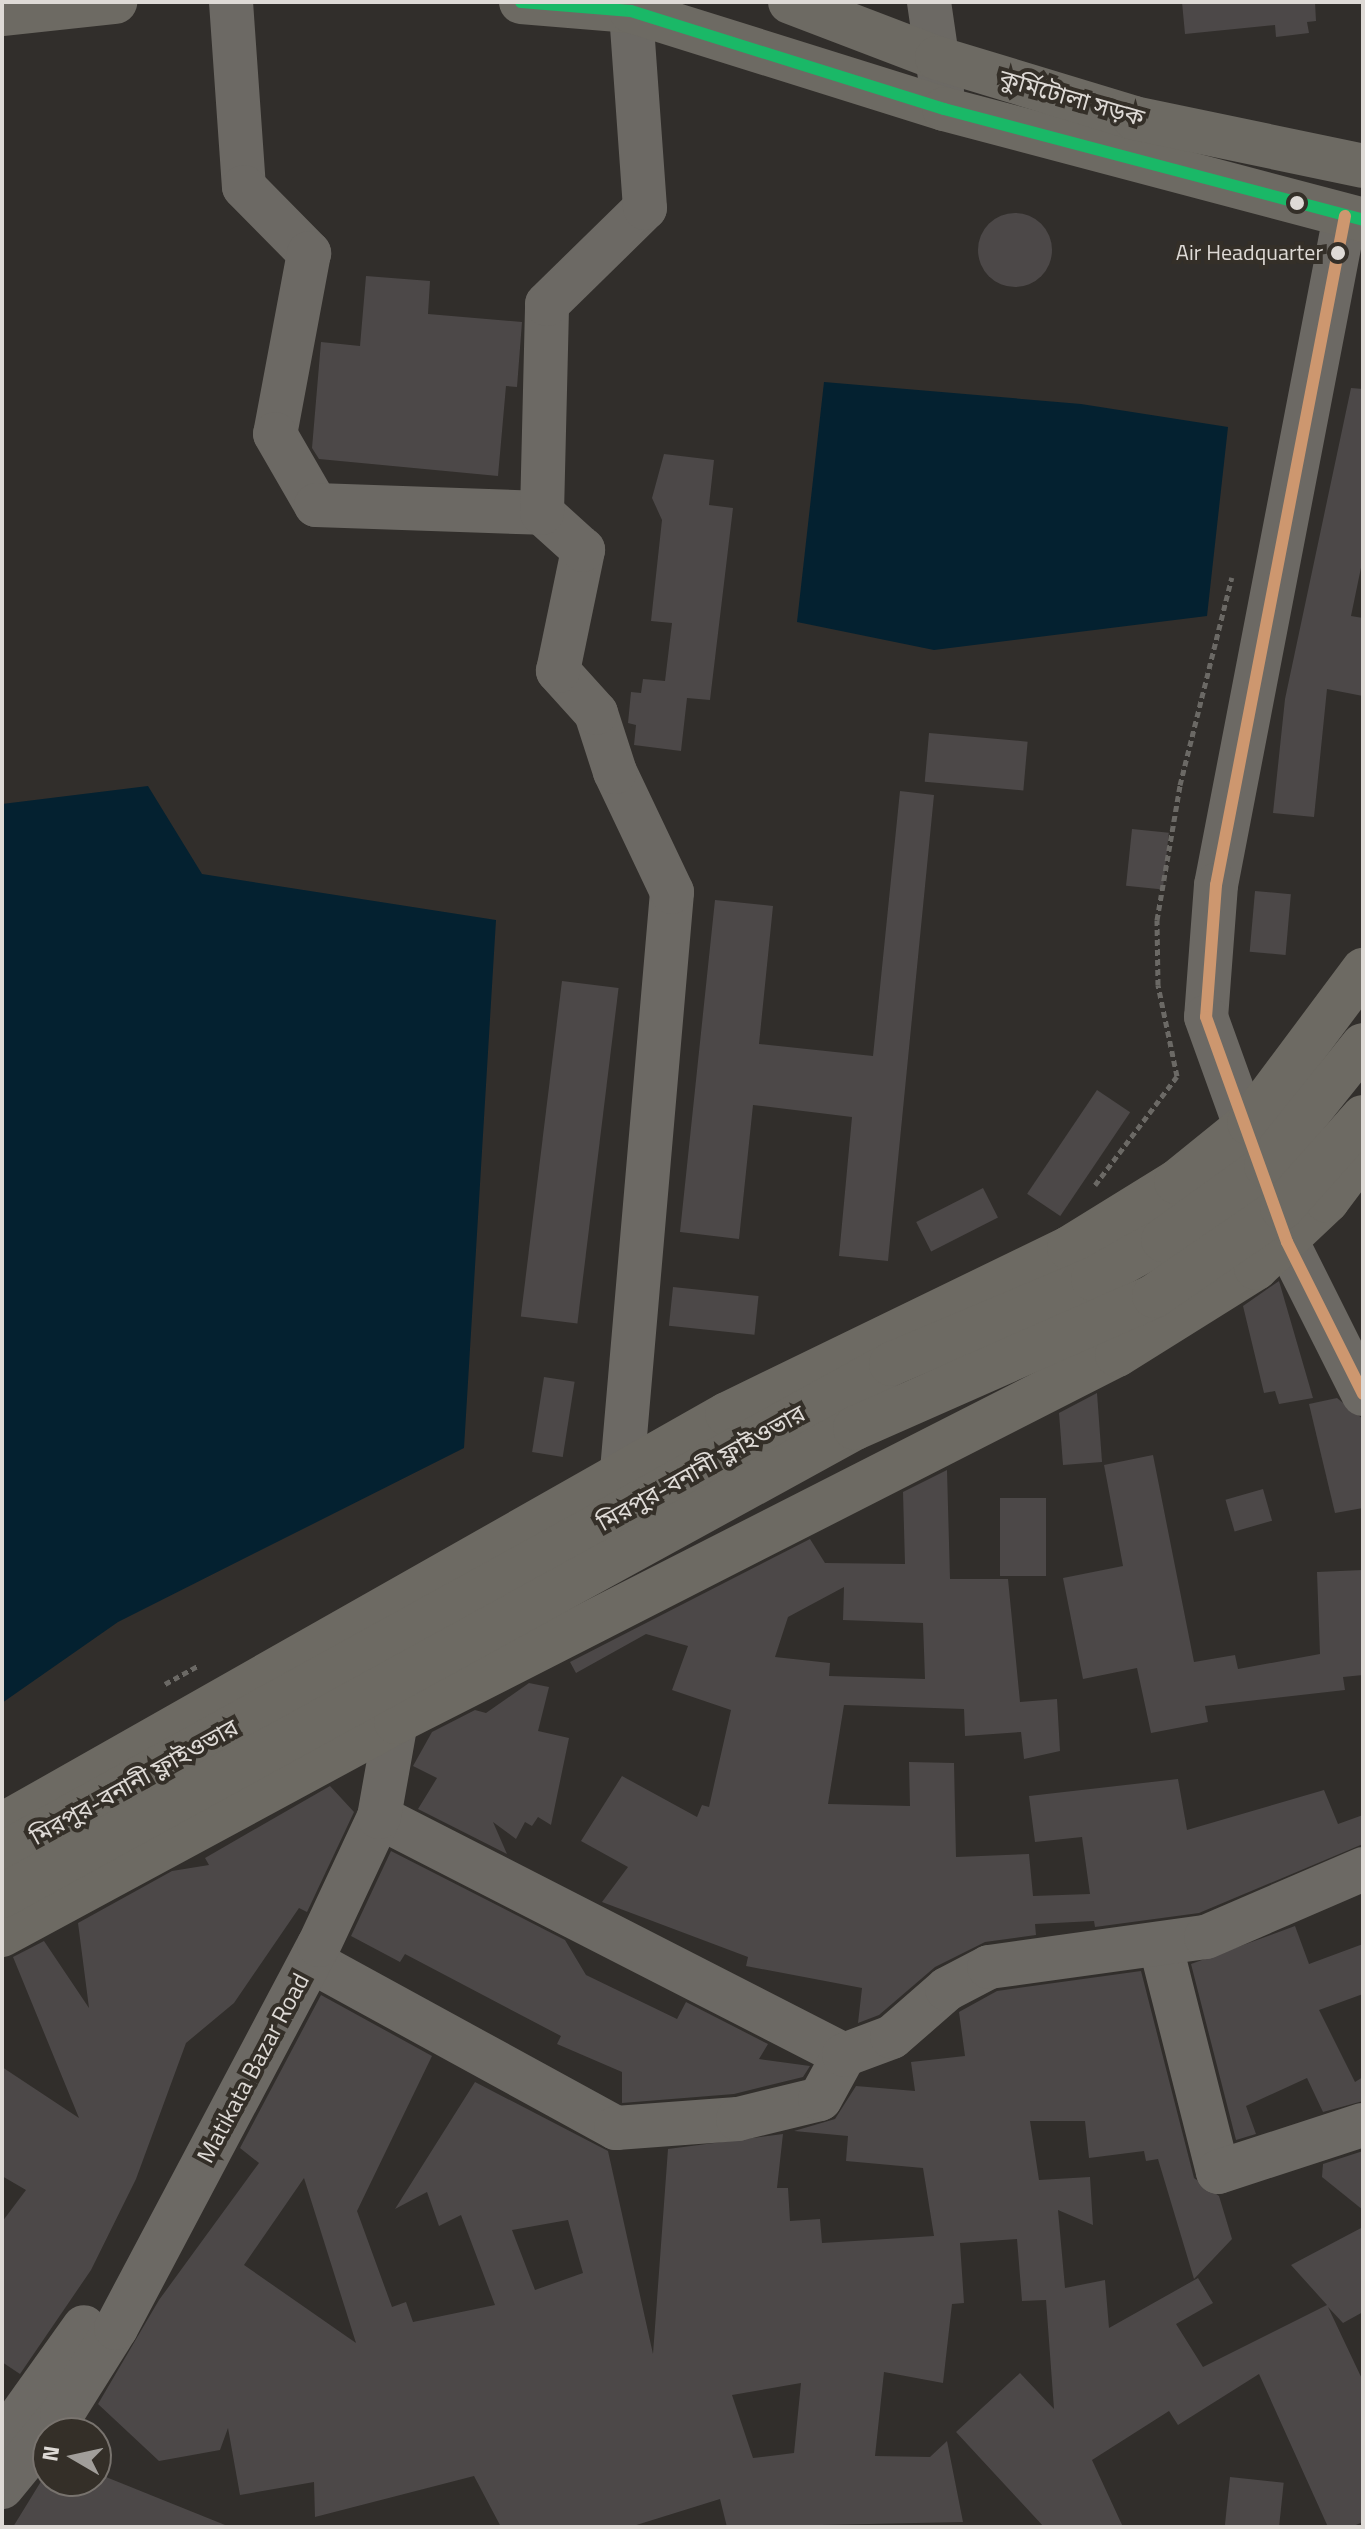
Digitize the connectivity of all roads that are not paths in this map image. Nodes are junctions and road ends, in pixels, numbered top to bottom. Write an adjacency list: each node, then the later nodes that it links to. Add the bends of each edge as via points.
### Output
1 (231, 2): 12 (street, via 244,187 309,253 275,434 316,505)
2 (521, 2): 6 (main road, কুর্মিটোলা সড়ক)
3 (790, 2): 8 (main road, কুর্মিটোলা সড়ক)
4 (929, 2): 8 (street)
5 (104, 3): 7 (main road)
6 (631, 11): 9 (main road, কুর্মিটোলা সড়ক); 12 (street, via 645,208 547,304)
7 (2, 14)
8 (937, 58): 9 (street); 10 (main road, কুর্মিটোলা সড়ক, via 1134,118)
9 (944, 109): 11 (main road, কুর্মিটোলা সড়ক)
10 (1363, 166)
11 (1354, 218): 16 (street, via 1216,885 1206,1017)
12 (542, 513): 20 (street, via 583,550 558,671 596,713 615,772 672,892)
13 (1363, 970): 16 (main road)
14 (1363, 1045): 25 (main road, মিরপুর-বনানী ফ্লাইওভার, bridge, via 1266,1166 1163,1240 1093,1279 891,1364)
15 (1363, 1117): 27 (main road, মিরপুর-বনানী ফ্লাইওভার, bridge, via 1282,1208 1154,1296 828,1442)
16 (1249, 1123): 18 (street); 20 (main road, via 1176,1182 1069,1248)
17 (1363, 1153): 18 (main road)
18 (1287, 1242): 19 (street); 22 (main road, via 1117,1355)
19 (1363, 1394)
20 (622, 1471): 21 (main road)
21 (375, 1612): 22 (street, Matikata Bazar Road); 24 (main road)
22 (381, 1731): 23 (street, Matikata Bazar Road); 28 (main road); 33 (street, Matikata Bazar Road, via 288,1964 102,2303)
23 (379, 1817): 30 (street, Matikata Bazar Road); 31 (street)
24 (2, 1825)
25 (2, 1854)
26 (1363, 1869): 29 (street, via 1206,1937)
27 (2, 1896)
28 (2, 1935)
29 (1161, 1947): 31 (street, via 989,1967 938,1995 892,2037); 32 (street, via 1218,2172)
30 (311, 1961): 31 (street, via 616,2128 738,2119 820,2099); 34 (street, Matikata Bazar Road, via 116,2328 62,2414)
31 (844, 2055)
32 (1363, 2125)
33 (2, 2442)
34 (2, 2487)

